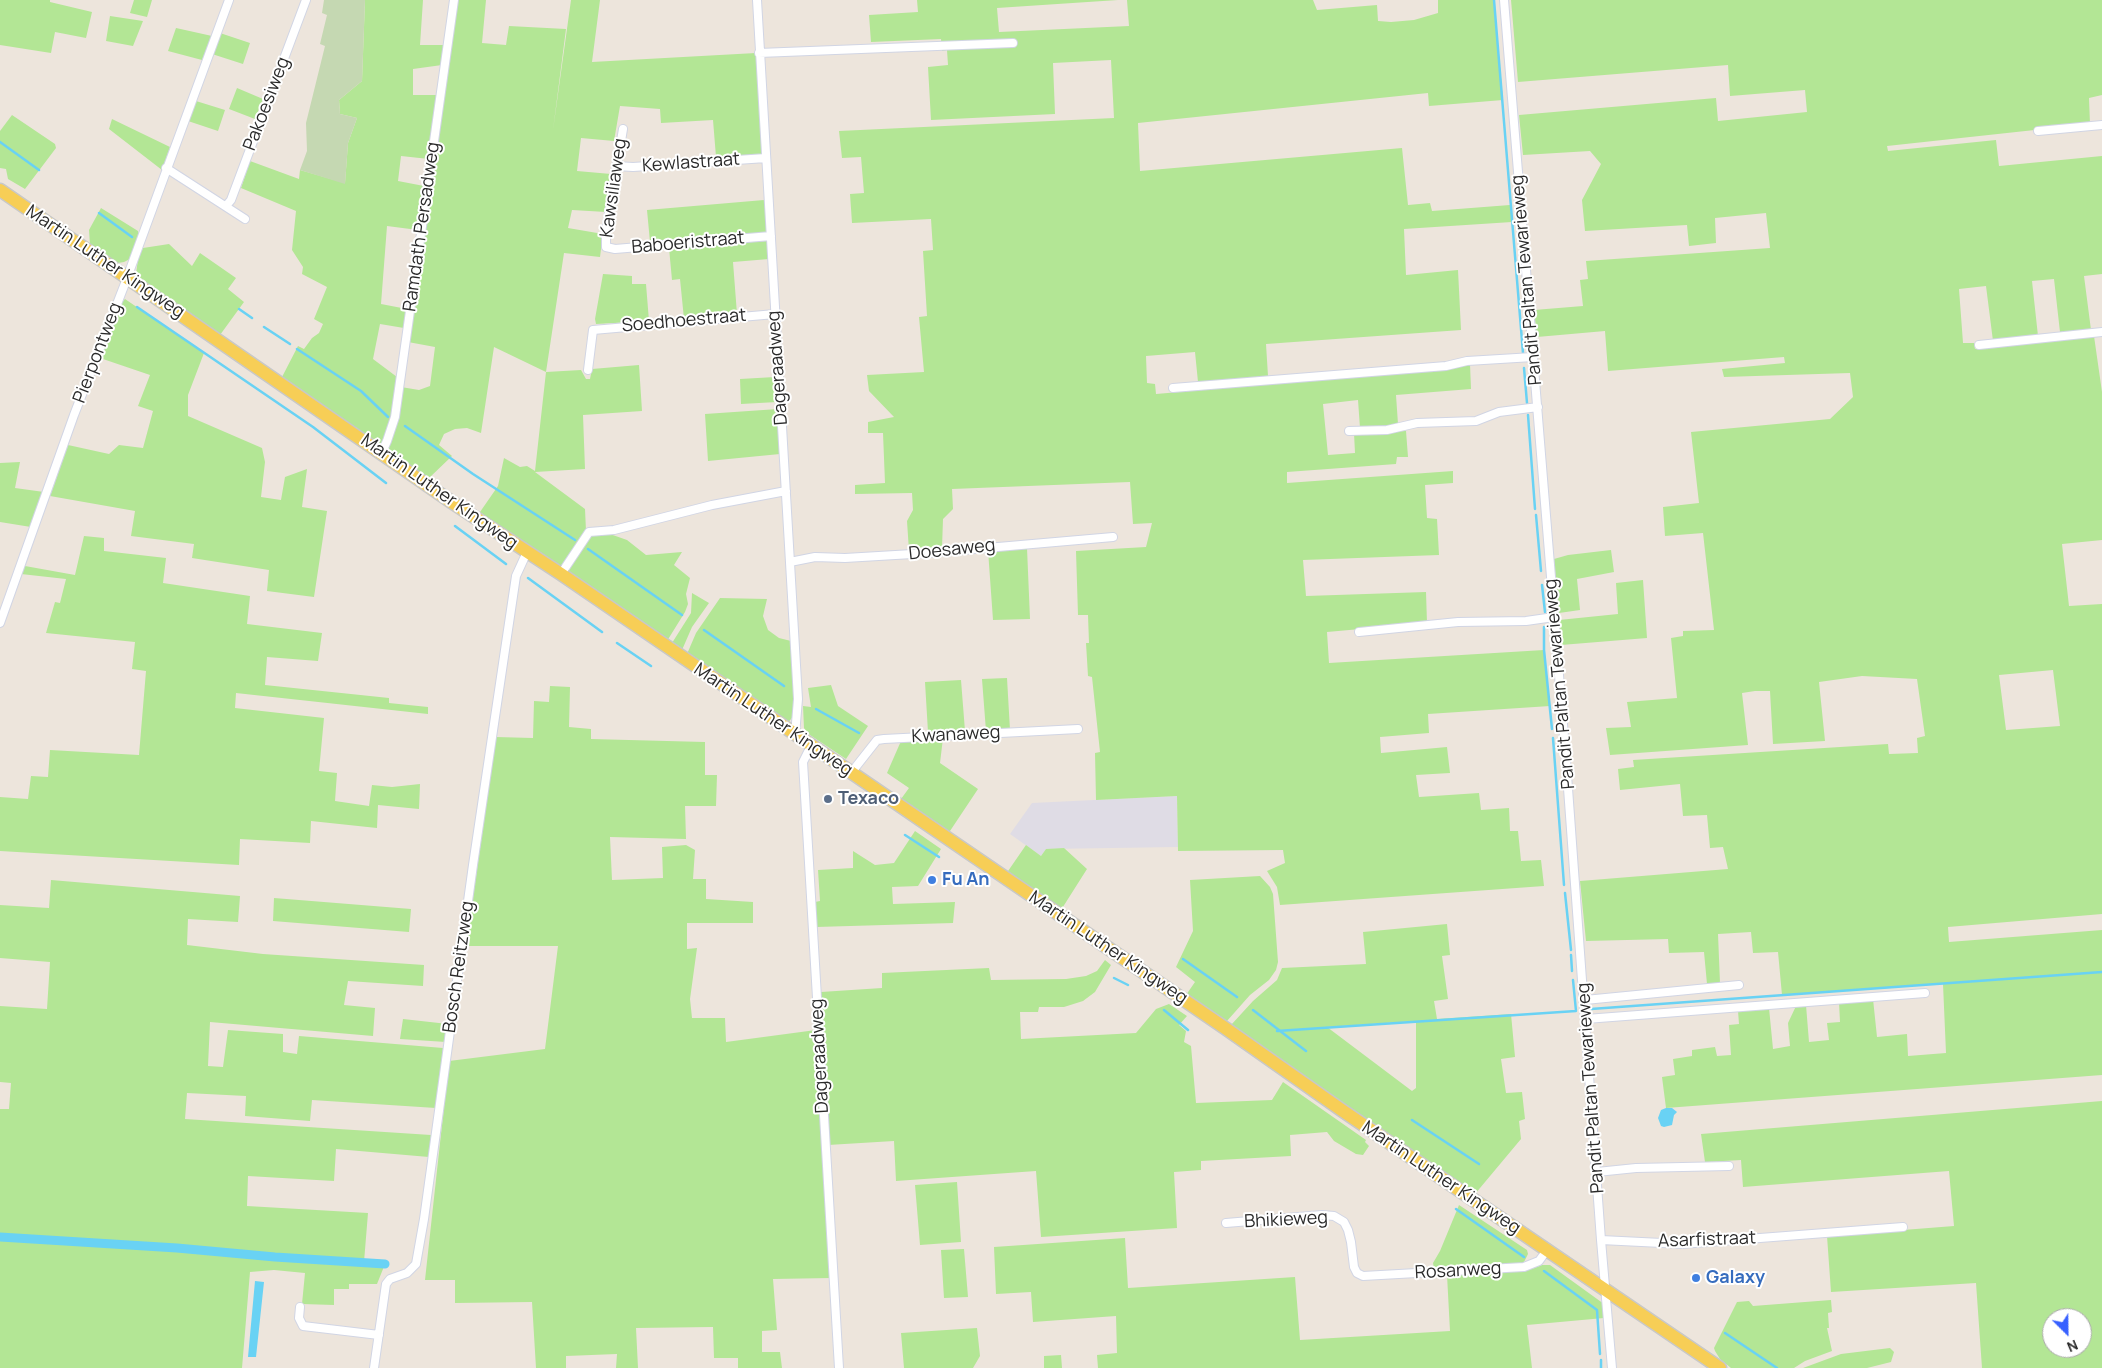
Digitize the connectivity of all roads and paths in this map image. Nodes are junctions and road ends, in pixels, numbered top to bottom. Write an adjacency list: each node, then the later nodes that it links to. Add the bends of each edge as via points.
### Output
1 (229, 0): 13 (street, Pierpontweg)
2 (306, 0): 15 (street, Pakoesiweg, via 235,191)
3 (454, 0): 28 (street, Ramdath Persadweg, via 395,417)
4 (757, 0): 7 (street, Dageraadweg)
5 (1504, 0): 23 (street, Pandit Paltan Tewarieweg)
6 (1013, 43): 7 (street)
7 (760, 53): 11 (street, Dageraadweg)
8 (2102, 125): 10 (street)
9 (623, 129): 12 (street, Kawsiliaweg)
10 (2038, 131)
11 (766, 158): 12 (street, Kewlastraat); 17 (street, Dageraadweg)
12 (616, 166): 18 (street, Kawsiliaweg)
13 (166, 168): 15 (street); 19 (street, Pierpontweg)
14 (0, 190): 19 (main road, Martin Luther Kingweg)
15 (226, 206): 16 (street)
16 (245, 219)
17 (771, 236): 18 (street, Baboeristraat, via 616,249); 20 (street, Dageraadweg)
18 (606, 247)
19 (127, 278): 28 (main road, Martin Luther Kingweg); 35 (street, Pierpontweg)
20 (775, 314): 24 (street, Soedhoestraat, via 593,330); 29 (street, Dageraadweg)
21 (2102, 332): 22 (street)
22 (1979, 345)
23 (1533, 357): 25 (street); 26 (street, Pandit Paltan Tewarieweg)
24 (588, 370)
25 (1173, 388)
26 (1538, 407): 27 (street, via 1499,412 1476,421 1417,423 1387,430); 34 (street, Pandit Paltan Tewarieweg)
27 (1349, 431)
28 (382, 452): 31 (main road, Martin Luther Kingweg)
29 (786, 491): 32 (street, Dageraadweg); 33 (street, via 712,505 614,530 589,532)
30 (1113, 537): 32 (street, Doesaweg)
31 (526, 552): 33 (main road, Martin Luther Kingweg); 54 (street, Bosch Reitzweg, via 516,576 416,1264 386,1284)
32 (790, 562): 38 (street, Dageraadweg, via 798,699)
33 (561, 574): 38 (main road, Martin Luther Kingweg)
34 (1554, 617): 36 (street); 43 (street, Pandit Paltan Tewarieweg)
35 (0, 623)
36 (1359, 632)
37 (1078, 729): 40 (street, Kwanaweg, via 877,740)
38 (795, 736): 39 (main road, Martin Luther Kingweg)
39 (811, 746): 40 (main road, Martin Luther Kingweg); 56 (street, Dageraadweg, via 803,762)
40 (850, 773): 50 (main road, Martin Luther Kingweg)
41 (1739, 985): 43 (street)
42 (1925, 993): 44 (street)
43 (1585, 1000): 44 (street, Pandit Paltan Tewarieweg)
44 (1586, 1019): 46 (street, Pandit Paltan Tewarieweg)
45 (1729, 1166): 46 (street)
46 (1597, 1172): 49 (street, Pandit Paltan Tewarieweg)
47 (1226, 1223): 51 (street, Bhikieweg, via 1322,1214 1334,1216 1344,1222 1348,1230 1354,1267)
48 (1903, 1227): 49 (street, Asarfistraat, via 1682,1244)
49 (1601, 1240): 52 (street, Pandit Paltan Tewarieweg)
50 (1548, 1250): 51 (street, Rosanweg, via 1539,1261 1524,1267); 52 (main road, Martin Luther Kingweg)
51 (1363, 1276)
52 (1604, 1288): 57 (street, Pandit Paltan Tewarieweg); 58 (main road, Martin Luther Kingweg)
53 (300, 1308): 54 (street, via 299,1318 303,1326)
54 (379, 1335): 55 (street, Bosch Reitzweg)
55 (374, 1368)
56 (839, 1368)
57 (1612, 1368)
58 (1720, 1368)

